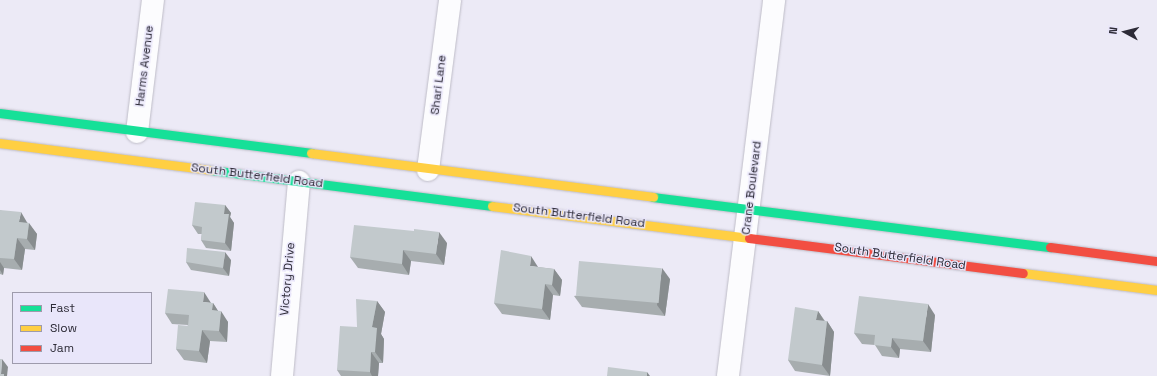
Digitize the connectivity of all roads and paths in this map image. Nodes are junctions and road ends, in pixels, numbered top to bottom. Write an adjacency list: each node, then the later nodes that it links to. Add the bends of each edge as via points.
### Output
1 (154, 0): 5 (street, Harms Avenue)
2 (450, 0): 7 (street, Shari Lane)
3 (774, 0): 9 (street, Crane Boulevard)
4 (0, 113): 5 (main road)
5 (137, 132): 7 (main road)
6 (0, 143): 8 (main road, South Butterfield Road)
7 (428, 170): 9 (main road)
8 (298, 182): 10 (main road, South Butterfield Road); 13 (street, Victory Drive)
9 (750, 209): 10 (street, Crane Boulevard); 11 (main road)
10 (747, 236): 12 (main road, South Butterfield Road); 14 (street, Crane Boulevard)
11 (1157, 261)
12 (1157, 290)
13 (282, 376)
14 (728, 376)

